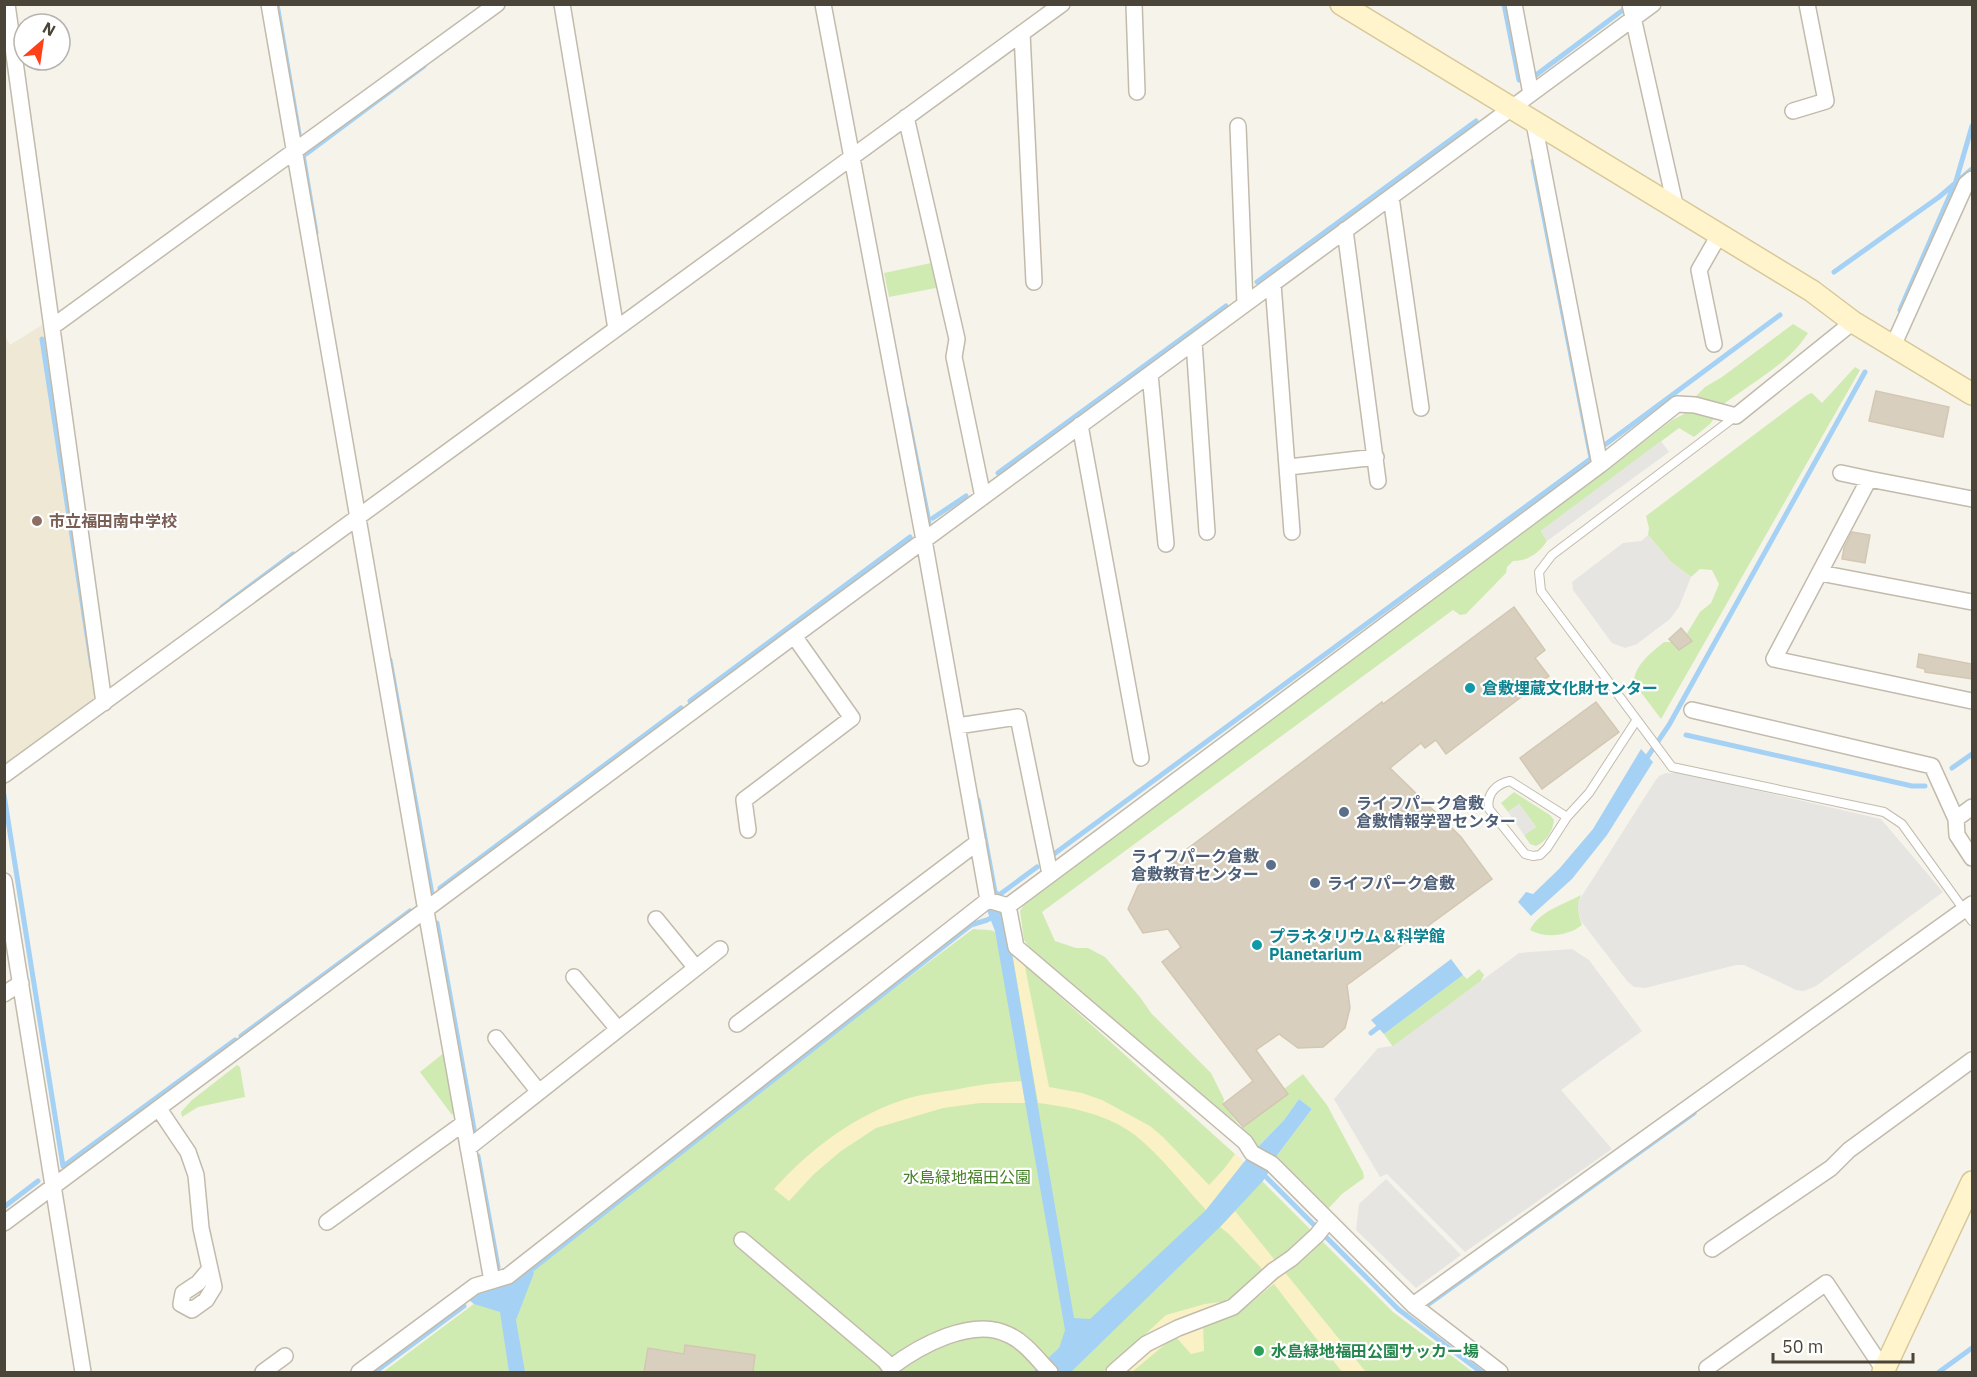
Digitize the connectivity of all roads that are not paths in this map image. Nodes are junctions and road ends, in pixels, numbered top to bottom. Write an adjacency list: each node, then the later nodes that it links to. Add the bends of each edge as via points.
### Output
1 (7, 4): 32 (street)
2 (268, 4): 21 (street)
3 (497, 4): 21 (street)
4 (562, 4): 33 (street)
5 (823, 4): 22 (street)
6 (1062, 4): 13 (street)
7 (1134, 4): 14 (street)
8 (1341, 4): 16 (street)
9 (1514, 4): 15 (street)
10 (1653, 4): 12 (street)
11 (1807, 4): 17 (street, via 1826,101)
12 (1631, 12): 15 (street); 25 (street)
13 (1022, 33): 18 (street); 28 (street)
14 (1137, 92)
15 (1531, 94): 16 (street)
16 (1511, 109): 19 (street); 24 (street)
17 (1793, 111)
18 (906, 117): 22 (street); 48 (street, via 957,339 954,357)
19 (1534, 123): 25 (street); 43 (street)
20 (1238, 126): 30 (street)
21 (294, 151): 32 (street); 50 (street)
22 (850, 158): 33 (street); 53 (street)
23 (1972, 179): 36 (street, via 1966,184)
24 (1391, 197): 26 (street); 39 (street)
25 (1676, 209): 27 (street)
26 (1345, 230): 29 (street); 42 (street)
27 (1719, 235): 31 (street, via 1812,291); 35 (street, via 1700,270)
28 (1034, 282)
29 (1273, 284): 30 (street); 44 (street)
30 (1245, 304): 34 (street)
31 (1853, 322): 36 (street); 40 (street)
32 (52, 327): 59 (street)
33 (616, 329): 50 (street)
34 (1194, 342): 37 (street); 51 (street)
35 (1714, 344)
36 (1893, 346): 38 (street)
37 (1150, 374): 41 (street); 54 (street)
38 (1972, 394)
39 (1421, 408)
40 (1736, 416): 43 (street, via 1677,404); 61 (lane, via 1552,555 1539,572 1541,591)
41 (1080, 425): 48 (street); 63 (street)
42 (1376, 457): 44 (street); 47 (street)
43 (1600, 465): 71 (street)
44 (1289, 466): 52 (street)
45 (1841, 473): 46 (street)
46 (1869, 479): 49 (street); 55 (street)
47 (1378, 481)
48 (983, 497): 53 (street)
49 (1972, 499)
50 (358, 517): 59 (street); 75 (street)
51 (1207, 532)
52 (1292, 532)
53 (924, 540): 57 (street); 62 (street)
54 (1166, 544)
55 (1820, 573): 56 (street); 58 (street, via 1774,660)
56 (1972, 602)
57 (794, 636): 68 (street, via 852,718 744,800); 75 (street)
58 (1972, 701)
59 (104, 703): 64 (street)
60 (1692, 710): 67 (street, via 1932,766)
61 (1636, 721): 66 (lane, via 1589,792); 76 (lane, via 1672,767 1884,812 1902,824)
62 (957, 726): 69 (street); 71 (street, via 1018,717)
63 (1141, 759)
64 (4, 775)
65 (1972, 807): 67 (street)
66 (1567, 817): 66 (lane, via 1540,855 1525,854 1490,809 1489,794 1510,781)
67 (1956, 819): 70 (street, via 1957,836)
68 (747, 830)
69 (978, 842): 73 (street); 83 (street)
70 (1972, 858)
71 (1050, 874): 74 (street)
72 (4, 881): 81 (street)
73 (988, 900): 74 (street); 99 (street, via 508,1276)
74 (1008, 906): 93 (street, via 1016,947 1252,1153 1272,1164)
75 (426, 911): 88 (street); 89 (street)
76 (1970, 912): 100 (street)
77 (656, 919): 79 (street)
78 (720, 949): 79 (street)
79 (696, 968): 84 (street)
80 (574, 977): 84 (street)
81 (21, 982): 82 (street); 92 (street)
82 (4, 994)
83 (736, 1024)
84 (618, 1029): 87 (street)
85 (496, 1038): 87 (street)
86 (1972, 1060): 97 (street, via 1831,1167)
87 (539, 1092): 90 (street)
88 (159, 1109): 92 (street); 98 (street, via 188,1152 196,1175)
89 (464, 1123): 90 (street); 94 (street)
90 (468, 1148): 99 (street)
91 (1972, 1182): 104 (street)
92 (54, 1186): 95 (street); 105 (street)
93 (1328, 1221): 100 (street); 109 (street, via 1233,1307 1155,1338)
94 (327, 1222)
95 (4, 1223)
96 (742, 1240): 103 (street, via 885,1360)
97 (1712, 1249)
98 (209, 1270)
99 (492, 1281): 107 (street, via 475,1286)
100 (1413, 1305): 110 (street)
101 (285, 1356): 106 (street)
102 (1707, 1368): 104 (street, via 1826,1283)
103 (890, 1370): 108 (street, via 902,1359 941,1339 971,1329 985,1329 1009,1335)
104 (1883, 1371)
105 (83, 1372)
106 (263, 1372)
107 (359, 1372)
108 (1050, 1372)
109 (1114, 1372)
110 (1500, 1372)

